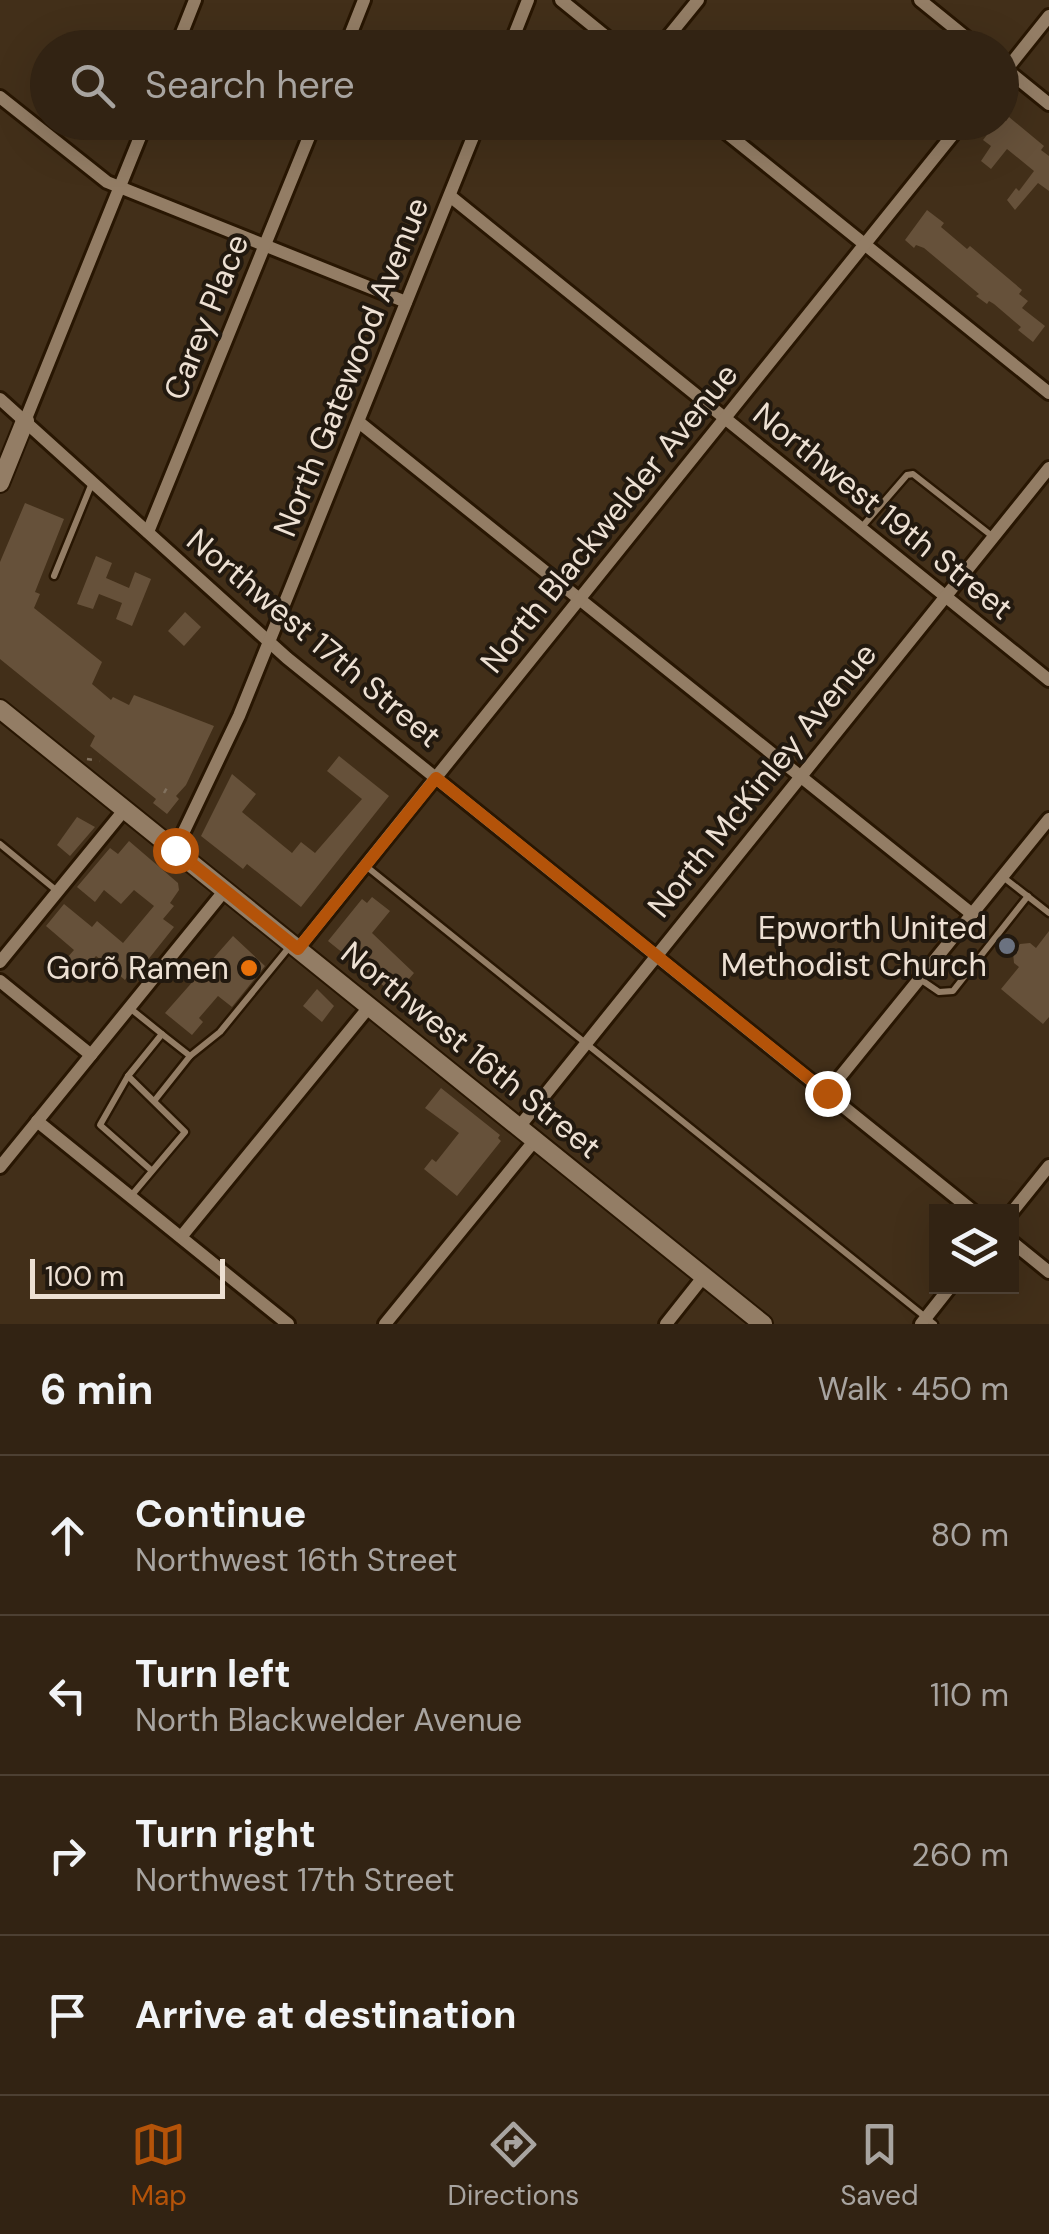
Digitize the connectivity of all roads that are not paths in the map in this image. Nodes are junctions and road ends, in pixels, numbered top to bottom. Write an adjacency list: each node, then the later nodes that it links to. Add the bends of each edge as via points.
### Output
1 (196, 0): 8 (street)
2 (364, 0): 9 (street)
3 (528, 0): 10 (street)
4 (561, 0): 11 (street)
5 (698, 0): 12 (street)
6 (920, 0): 13 (street)
7 (1049, 16): 14 (street)
8 (184, 30)
9 (352, 30)
10 (516, 30)
11 (598, 30)
12 (674, 30)
13 (957, 30)
14 (1019, 51)
15 (1019, 82): 17 (street)
16 (0, 97): 18 (street)
17 (1049, 104)
18 (30, 121)
19 (53, 140): 25 (street)
20 (139, 140): 25 (street)
21 (308, 140): 27 (street, Carey Place)
22 (472, 140): 26 (street, North Gatewood Avenue)
23 (736, 140): 28 (street)
24 (950, 140): 28 (street, North Blackwelder Avenue)
25 (120, 187): 27 (street); 33 (street)
26 (450, 196): 29 (street, North Gatewood Avenue); 32 (street, Northwest 19th Street)
27 (266, 245): 29 (street); 39 (street, Carey Place)
28 (865, 245): 30 (street); 32 (street, North Blackwelder Avenue)
29 (406, 302): 34 (street, North Gatewood Avenue)
30 (1049, 393)
31 (0, 399): 33 (street, Northwest 17th Street)
32 (725, 418): 38 (street, Northwest 19th Street); 43 (street, North Blackwelder Avenue)
33 (26, 421): 36 (street, Northwest 17th Street); 37 (street)
34 (360, 423): 43 (street); 44 (street, North Gatewood Avenue)
35 (1049, 468): 40 (street, North McKinley Avenue)
36 (92, 482): 39 (street, Northwest 17th Street); 41 (lane)
37 (0, 483)
38 (861, 528): 40 (lane, via 913,474); 42 (street, Northwest 19th Street)
39 (148, 532): 44 (street, Northwest 17th Street)
40 (993, 537): 42 (street, North McKinley Avenue)
41 (54, 576)
42 (946, 596): 45 (street, Northwest 19th Street); 47 (street, North McKinley Avenue)
43 (579, 599): 47 (street); 48 (street, North Blackwelder Avenue)
44 (270, 641): 48 (street, Northwest 17th Street); 52 (street, North Gatewood Avenue)
45 (1049, 680)
46 (0, 710): 49 (street, Northwest 16th Street)
47 (800, 776): 59 (street); 61 (street, North McKinley Avenue)
48 (436, 778): 53 (street, North Blackwelder Avenue); 61 (street, Northwest 17th Street)
49 (125, 810): 52 (street, Northwest 16th Street); 56 (street)
50 (1049, 819): 54 (street)
51 (0, 844): 56 (lane)
52 (175, 850): 55 (street, Northwest 16th Street)
53 (365, 865): 60 (street, North Blackwelder Avenue); 68 (lane)
54 (1002, 876): 57 (lane); 59 (street)
55 (225, 890): 60 (street, Northwest 16th Street); 66 (street)
56 (58, 891): 62 (street)
57 (1028, 896): 58 (lane); 63 (lane, via 953,991 940,992)
58 (1049, 913)
59 (972, 914): 63 (street)
60 (295, 946): 65 (street, Northwest 16th Street); 70 (lane, via 220,1032)
61 (656, 955): 68 (street, North McKinley Avenue); 72 (street, Northwest 17th Street)
62 (0, 962)
63 (920, 979): 72 (street)
64 (0, 981): 69 (street)
65 (369, 1006): 75 (street, Northwest 16th Street); 83 (street)
66 (130, 1008): 67 (lane); 69 (street)
67 (162, 1034): 70 (lane); 71 (lane)
68 (584, 1044): 75 (street, North McKinley Avenue); 88 (lane)
69 (91, 1055): 74 (street)
70 (190, 1056): 73 (lane)
71 (128, 1076): 73 (lane); 79 (lane, via 100,1125)
72 (827, 1093): 81 (street, Northwest 17th Street)
73 (154, 1101): 79 (lane, via 185,1132)
74 (37, 1121): 78 (street); 80 (street)
75 (519, 1127): 76 (street, Northwest 16th Street)
76 (535, 1140): 86 (street, Northwest 16th Street); 90 (street)
77 (1049, 1166): 82 (street)
78 (0, 1167)
79 (151, 1170): 80 (lane)
80 (130, 1196): 83 (street)
81 (964, 1204)
82 (1018, 1204)
83 (181, 1237): 89 (street)
84 (1019, 1248): 85 (street)
85 (1049, 1272)
86 (704, 1276): 91 (street); 92 (street, Northwest 16th Street)
87 (946, 1294): 88 (street)
88 (927, 1322)
89 (288, 1324)
90 (384, 1324)
91 (666, 1324)
92 (763, 1324)

